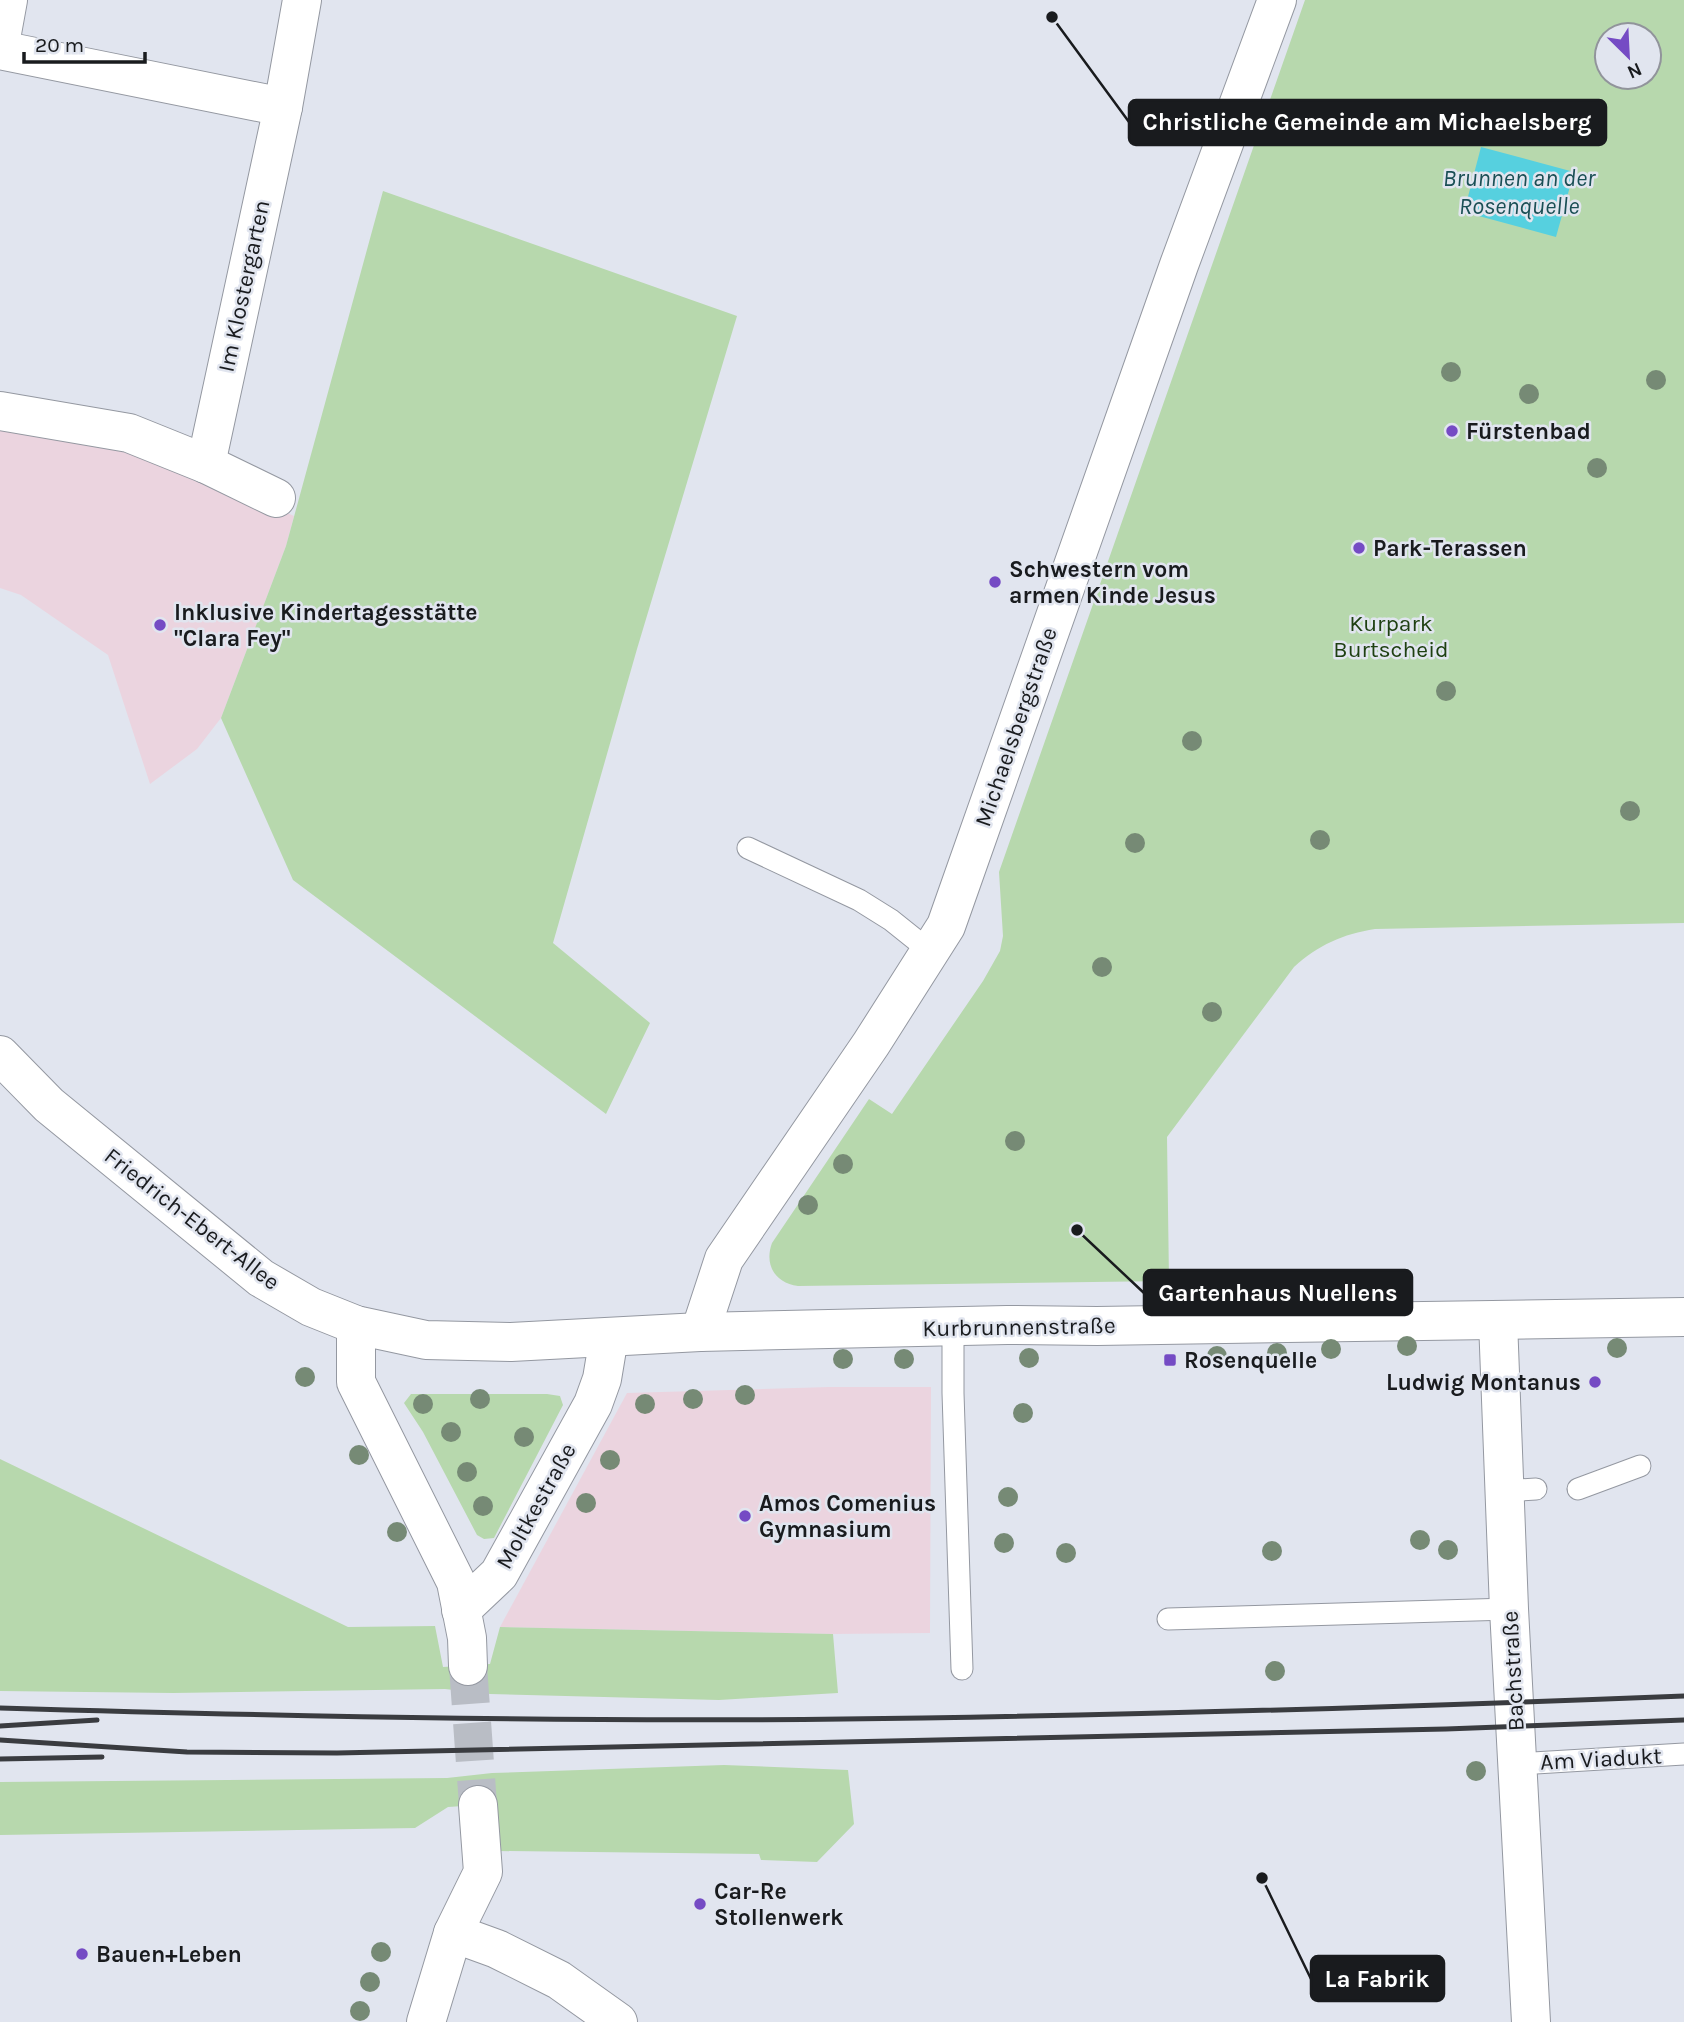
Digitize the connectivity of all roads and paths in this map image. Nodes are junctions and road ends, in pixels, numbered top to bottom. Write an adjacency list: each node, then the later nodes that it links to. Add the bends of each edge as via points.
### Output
1 (8, 0): 4 (street)
2 (302, 0): 6 (street, Im Klostergarten)
3 (1277, 0): 11 (street, Michaelsbergstraße, via 1169,291 958,896)
4 (0, 44)
5 (0, 50): 6 (street)
6 (283, 107): 8 (street, Im Klostergarten)
7 (0, 411): 8 (street, via 129,433)
8 (206, 464): 9 (street)
9 (276, 498)
10 (748, 848): 11 (lane, via 859,900)
11 (931, 952): 17 (street, Michaelsbergstraße, via 724,1259)
12 (0, 1055): 15 (street, Friedrich-Ebert-Allee, via 49,1105 261,1278 311,1307)
13 (1684, 1317): 14 (street, Kurbrunnenstraße)
14 (1499, 1321): 16 (street, Kurbrunnenstraße); 21 (street, Bachstraße, via 1521,1490)
15 (356, 1325): 18 (street, Kurbrunnenstraße, via 426,1340); 22 (street, via 356,1381 456,1582)
16 (953, 1327): 17 (street, Kurbrunnenstraße); 25 (lane)
17 (700, 1332): 18 (street, Kurbrunnenstraße)
18 (609, 1337): 22 (street, Moltkestraße, via 593,1404 499,1574)
19 (1640, 1466): 20 (lane)
20 (1578, 1489)
21 (1509, 1609): 23 (lane); 27 (street, Bachstraße)
22 (461, 1610): 24 (street)
23 (1168, 1619)
24 (468, 1665)
25 (962, 1669)
26 (1684, 1755): 27 (lane, Am Viadukt)
27 (1518, 1764): 32 (street, Bachstraße)
28 (478, 1805): 29 (street, via 483,1872)
29 (453, 1933): 30 (street); 31 (street, via 559,1980)
30 (426, 2022)
31 (618, 2022)
32 (1531, 2022)

